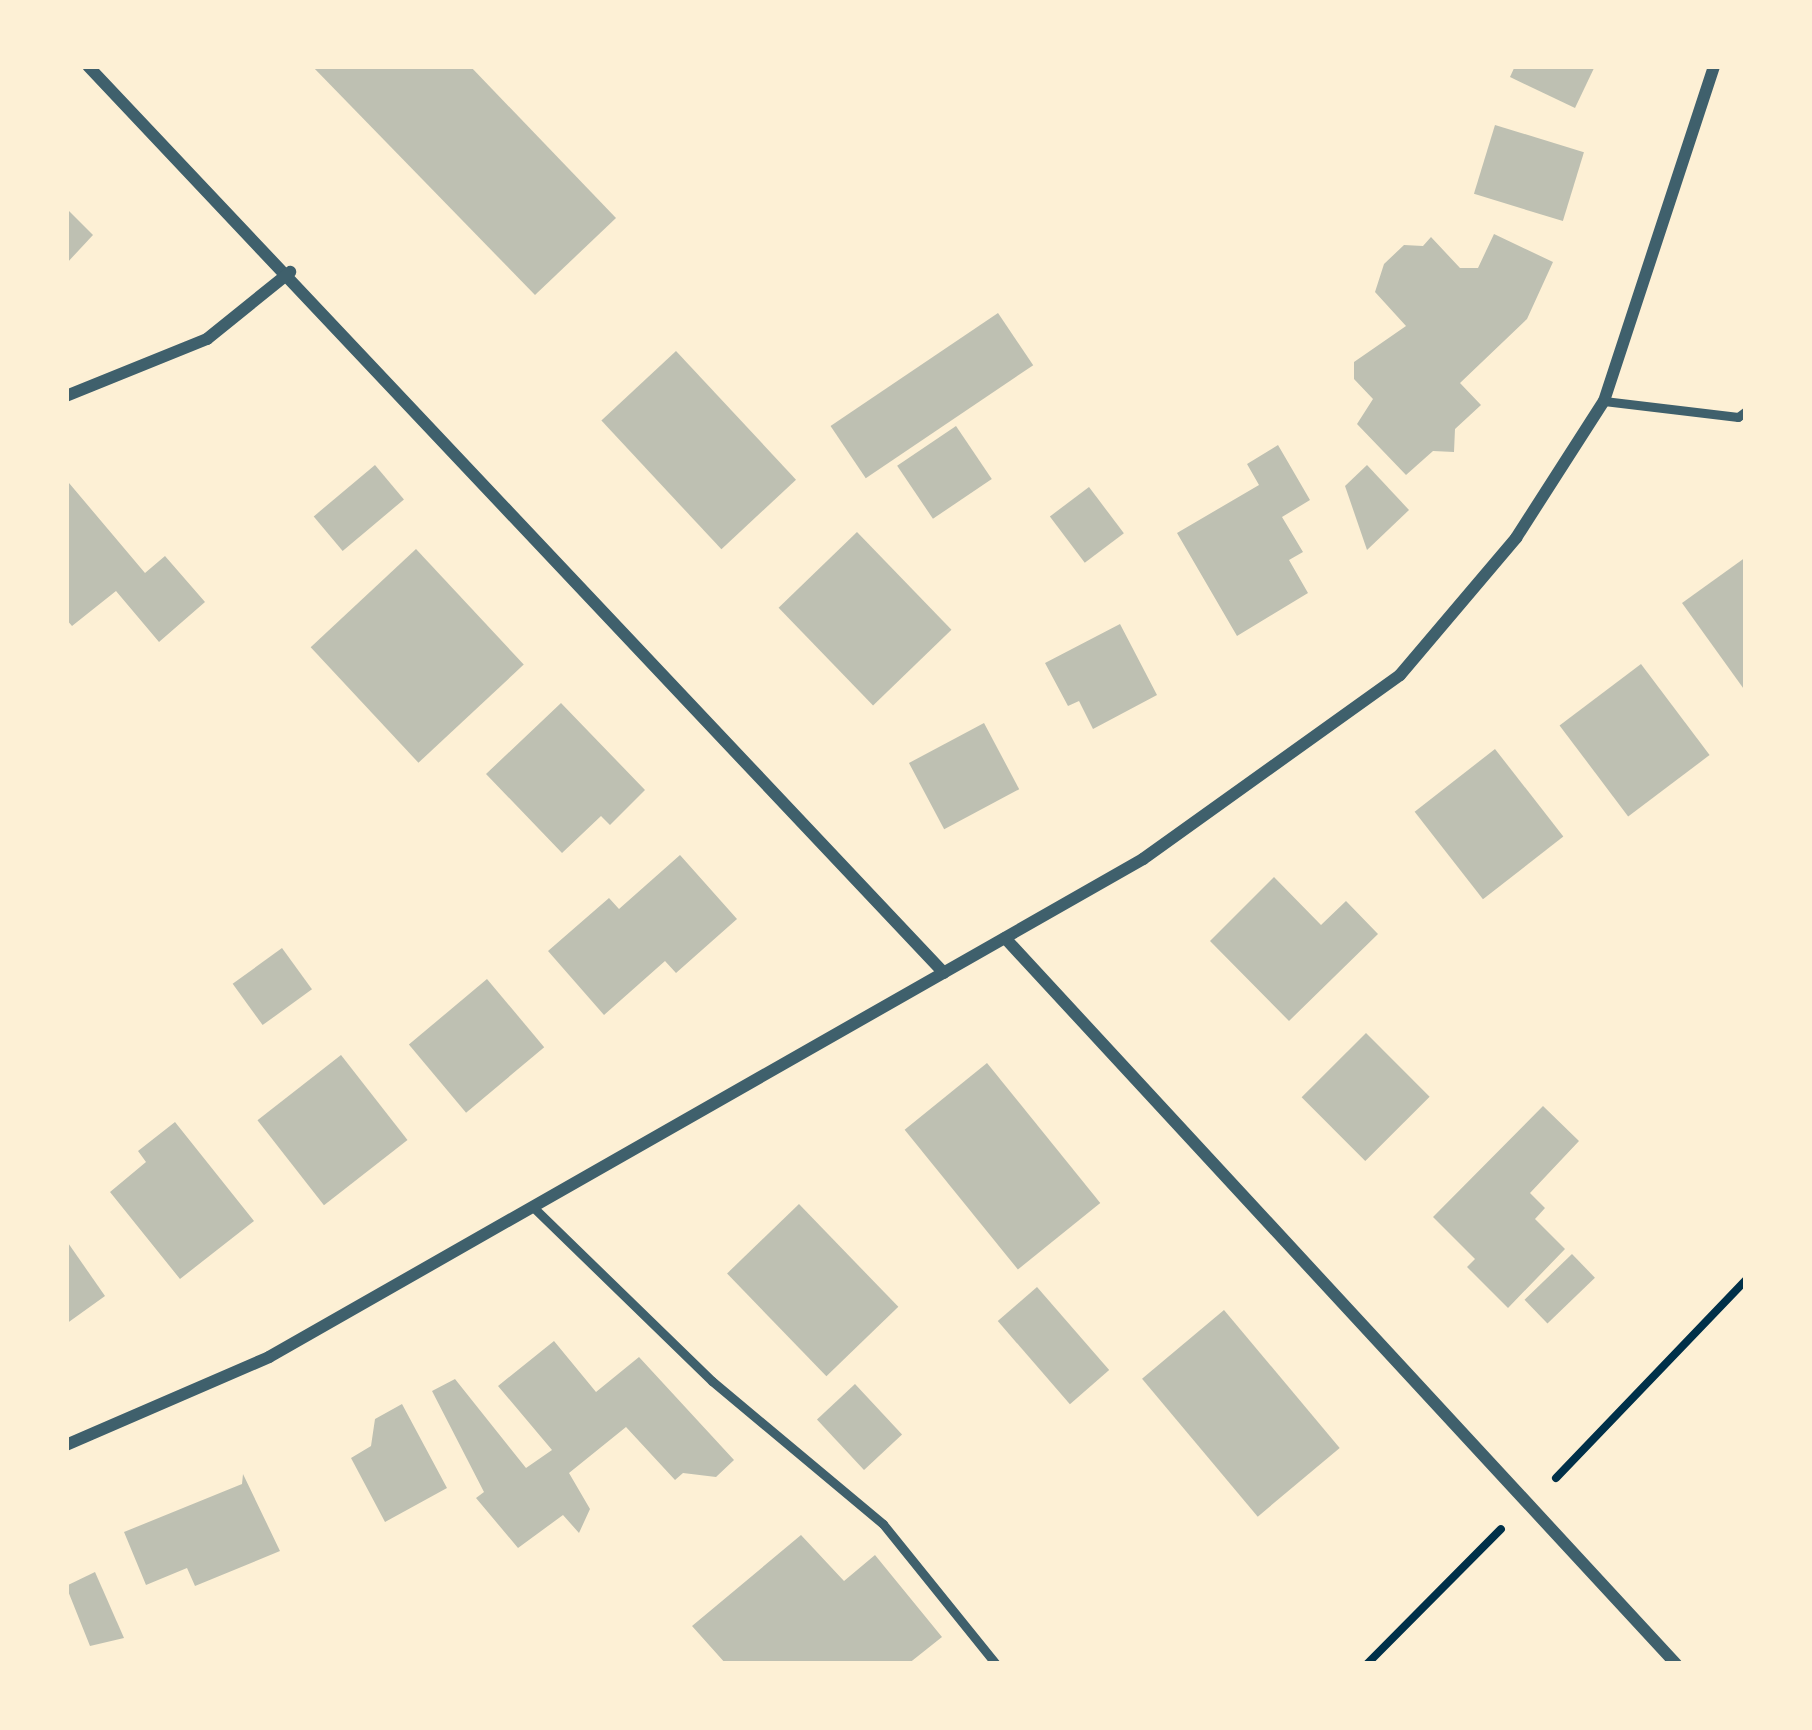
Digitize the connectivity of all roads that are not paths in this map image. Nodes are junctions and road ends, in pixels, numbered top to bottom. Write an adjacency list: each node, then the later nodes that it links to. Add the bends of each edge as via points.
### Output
1 (88, 66): 3 (street)
2 (1714, 66): 5 (street)
3 (290, 272): 4 (street, via 207,339); 8 (street)
4 (66, 396)
5 (1604, 400): 6 (lane, via 1738,417); 7 (street, via 1516,538 1400,675 1143,859)
6 (1746, 411)
7 (1004, 938): 8 (street); 12 (street)
8 (944, 973): 9 (street)
9 (533, 1207): 10 (street, via 269,1357); 11 (lane, via 712,1381 883,1524)
10 (66, 1445)
11 (996, 1664)
12 (1676, 1664)

